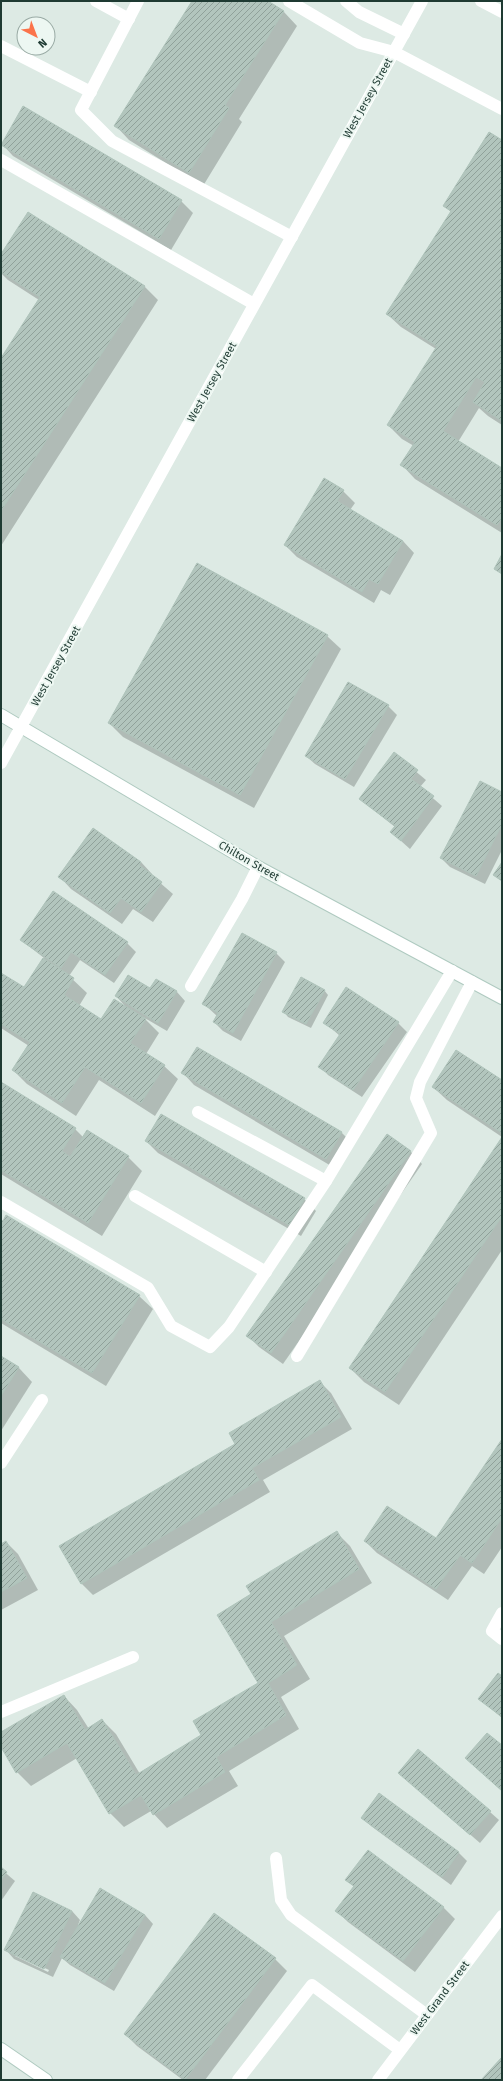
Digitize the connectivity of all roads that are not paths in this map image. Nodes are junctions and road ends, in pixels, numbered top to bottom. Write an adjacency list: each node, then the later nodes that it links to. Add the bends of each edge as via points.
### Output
1 (96, 1): 8 (street)
2 (138, 1): 8 (street)
3 (289, 1): 11 (street, via 360,44)
4 (346, 1): 9 (street, via 360,12)
5 (422, 1): 9 (street, West Jersey Street)
6 (481, 1): 7 (street)
7 (502, 12)
8 (129, 19): 12 (street)
9 (404, 34): 11 (street, West Jersey Street)
10 (1, 46): 12 (street)
11 (394, 52): 13 (street); 15 (street, West Jersey Street)
12 (91, 92): 15 (street, via 81,110 112,141)
13 (502, 108)
14 (1, 160): 16 (street)
15 (292, 237): 16 (street, West Jersey Street)
16 (254, 304): 18 (street, West Jersey Street)
17 (1, 714): 18 (street, Chilton Street)
18 (23, 726): 19 (street, West Jersey Street); 20 (street, Chilton Street)
19 (1, 763)
20 (258, 867): 21 (street, Chilton Street); 23 (street)
21 (452, 971): 22 (street, Chilton Street); 26 (street)
22 (472, 982): 24 (street, Chilton Street); 30 (street, via 420,1082 416,1098 431,1133)
23 (191, 986)
24 (502, 998)
25 (198, 1112): 26 (street)
26 (326, 1182): 29 (street)
27 (135, 1196): 29 (street)
28 (1, 1202): 29 (street, via 148,1288 171,1326 210,1347 229,1328)
29 (266, 1272)
30 (297, 1356)
31 (42, 1400): 32 (street)
32 (1, 1463)
33 (502, 1613): 34 (street, via 492,1631)
34 (502, 1639)
35 (133, 1657): 36 (street)
36 (1, 1712)
37 (276, 1858): 39 (street, via 281,1900 291,1915)
38 (502, 1916): 39 (street, West Grand Street)
39 (427, 2014): 41 (street, West Grand Street)
40 (1, 2049): 42 (street)
41 (400, 2050): 43 (street, via 312,1986); 44 (street, West Grand Street)
42 (46, 2080)
43 (238, 2080)
44 (378, 2080)

